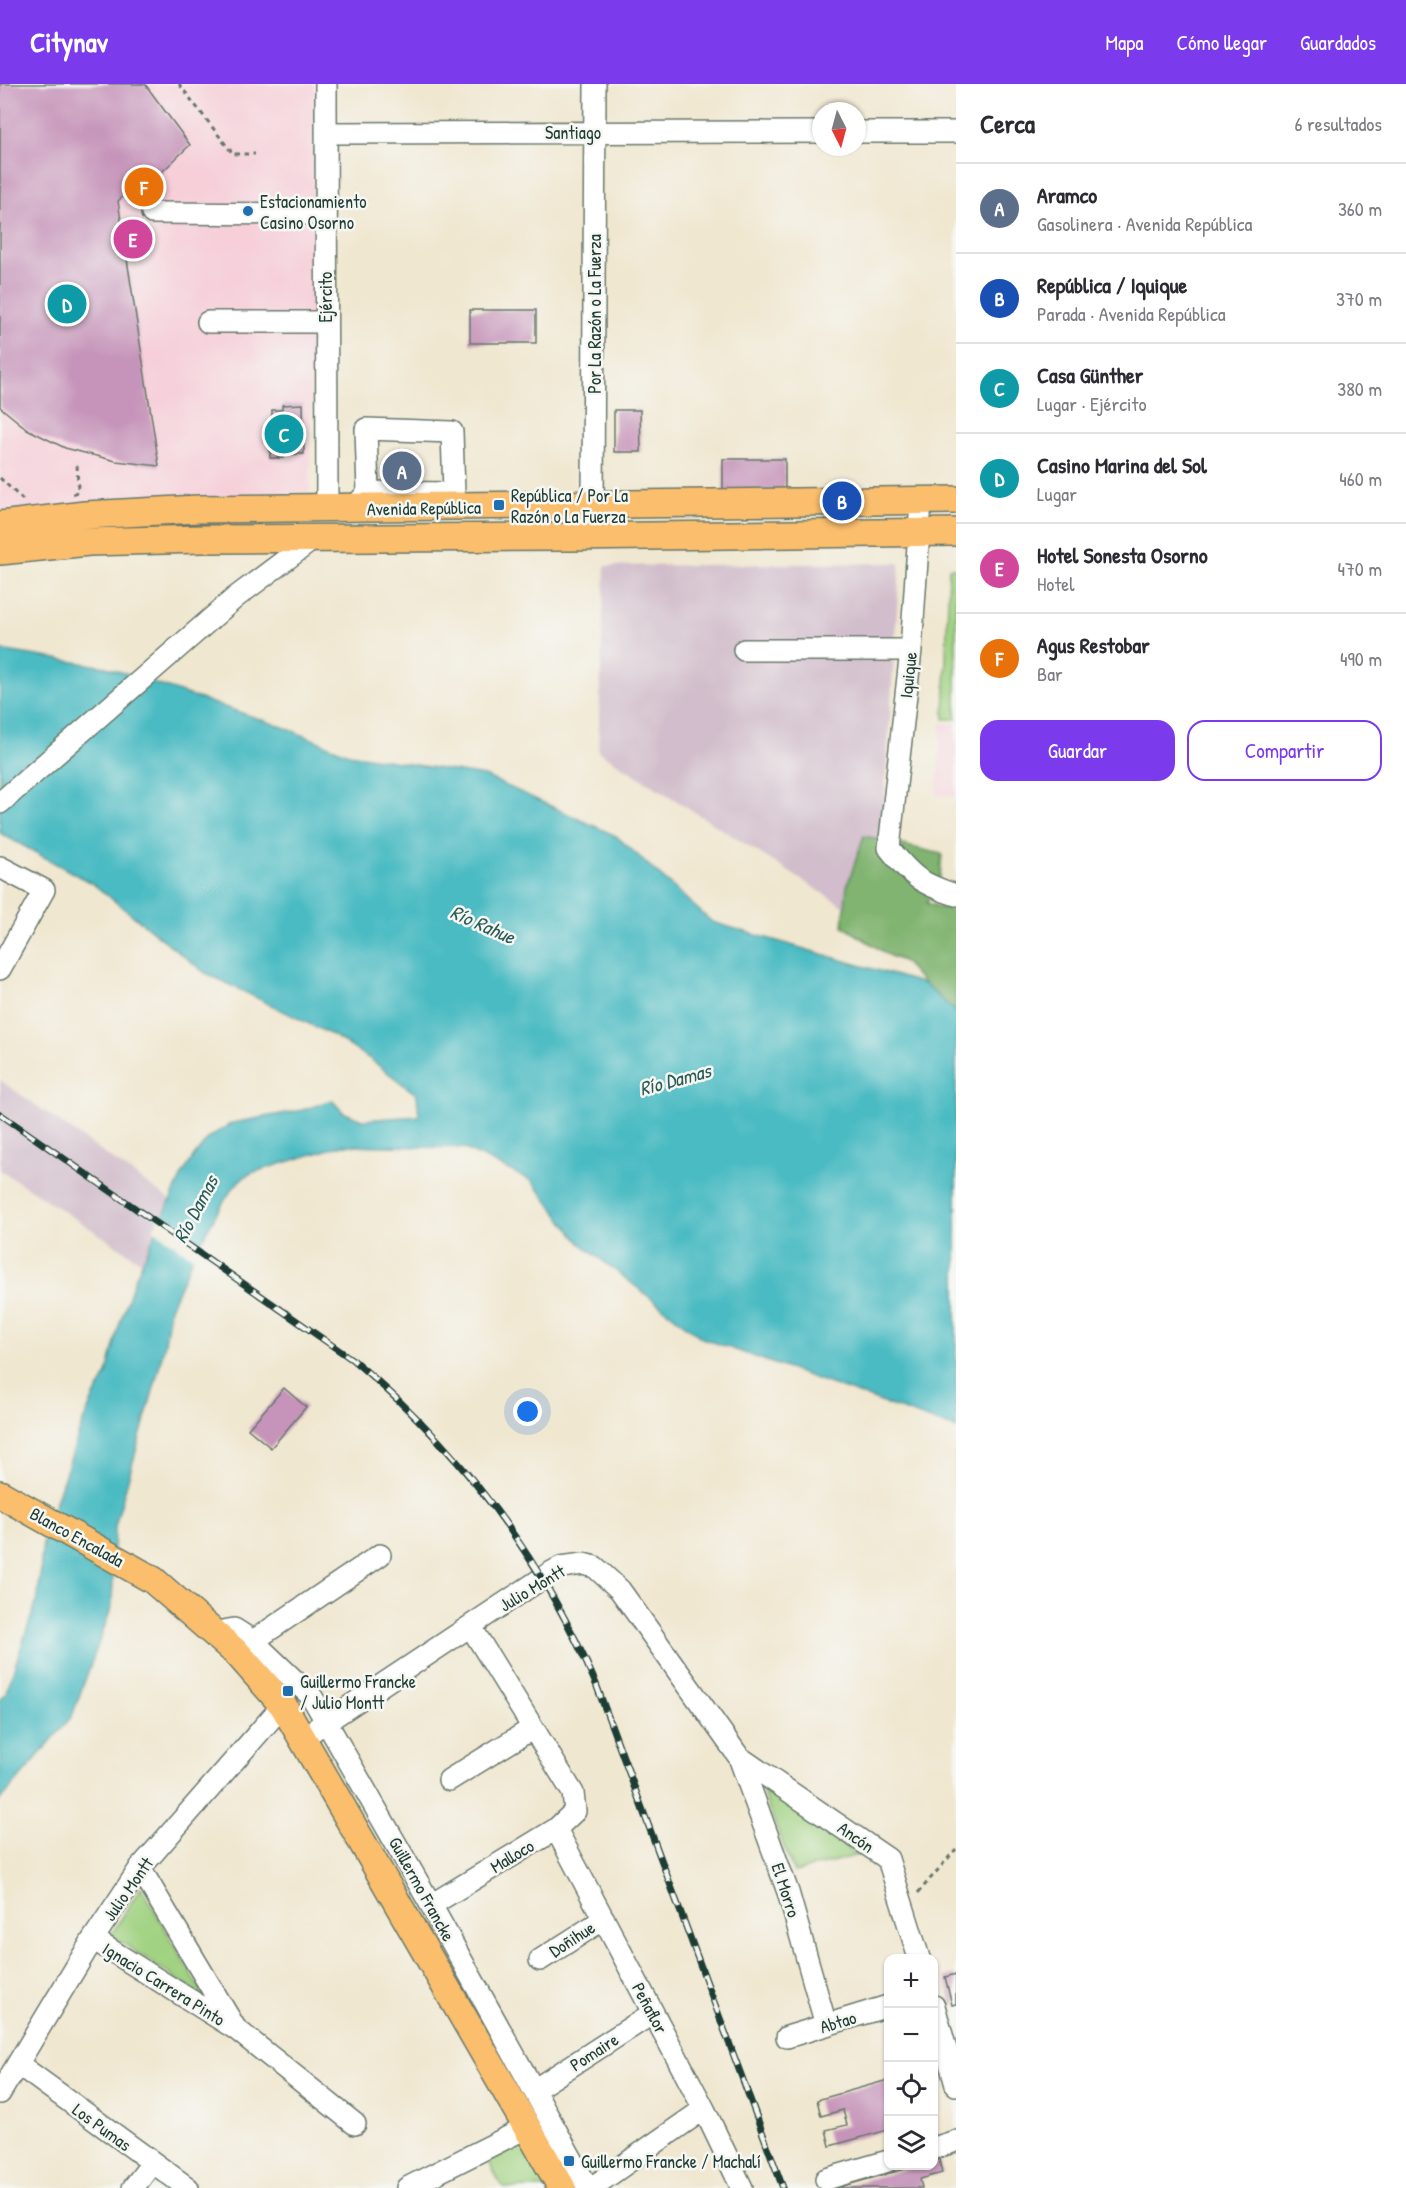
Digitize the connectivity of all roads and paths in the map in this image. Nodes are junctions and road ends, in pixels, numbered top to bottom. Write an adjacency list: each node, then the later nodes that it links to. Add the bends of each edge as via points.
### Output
1 (179, 84): 9 (path, via 233,154)
2 (326, 84): 8 (street, Ejército)
3 (595, 84): 4 (street, Por La Razón o La Fuerza)
4 (595, 132): 5 (street, Santiago); 8 (street, Santiago); 22 (street, Por La Razón o La Fuerza)
5 (812, 132)
6 (866, 132): 7 (street)
7 (956, 132)
8 (326, 133): 11 (street, Ejército)
9 (255, 154)
10 (152, 213): 11 (street)
11 (325, 214): 13 (street, Ejército)
12 (208, 322): 13 (street)
13 (325, 322): 21 (street, Ejército)
14 (77, 462): 16 (path, via 78,491)
15 (0, 478): 20 (path)
16 (72, 495)
17 (461, 500): 21 (main road, Avenida República); 21 (street, via 452,432 366,429); 22 (main road, Avenida República)
18 (956, 500): 19 (main road, Avenida República)
19 (921, 501): 22 (main road, Avenida República); 24 (street, Iquique)
20 (26, 502)
21 (349, 503): 23 (main road, Avenida República, via 85,515)
22 (593, 505): 27 (street)
23 (0, 525)
24 (921, 532): 25 (main road, Avenida República); 27 (main road, Avenida República); 30 (street, Iquique)
25 (956, 532)
26 (316, 537): 27 (main road, Avenida República); 28 (main road, Avenida República, via 89,542); 31 (street, via 236,597)
27 (570, 537)
28 (0, 550)
29 (744, 650): 30 (street)
30 (911, 650): 33 (street, Iquique, via 890,848 906,869 929,887)
31 (0, 803)
32 (0, 867): 34 (street, via 44,890)
33 (956, 896)
34 (0, 969)
35 (11, 1500): 37 (main road, Blanco Encalada)
36 (380, 1555): 40 (street)
37 (153, 1580): 39 (main road, Guillermo Francke)
38 (471, 1627): 42 (street, Julio Montt); 43 (street); 45 (street, Julio Montt, via 561,1567 583,1563 595,1567 620,1590)
39 (218, 1636): 40 (street, Guillermo Francke, via 234,1629); 41 (main road, Guillermo Francke)
40 (253, 1641): 42 (street, Guillermo Francke, via 312,1697)
41 (283, 1705): 44 (main road, Guillermo Francke); 49 (street, Julio Montt)
42 (327, 1722): 44 (street, Julio Montt); 50 (street, Guillermo Francke)
43 (533, 1728): 46 (street); 47 (street, Malloco, via 573,1793 575,1811)
44 (302, 1738): 68 (main road, Guillermo Francke)
45 (739, 1757): 51 (street, Ancón, via 888,1859); 59 (street, El Morro, via 788,1892)
46 (449, 1780)
47 (556, 1829): 50 (street, Malloco); 52 (street, Peñaflor)
48 (956, 1849): 51 (path)
49 (140, 1868): 53 (street, Julio Montt); 60 (street, Ignacio Carrera Pinto)
50 (431, 1905): 64 (street, Guillermo Francke)
51 (903, 1910): 54 (street, Ancón)
52 (604, 1919): 55 (street, Doñihue); 58 (street, Peñaflor)
53 (93, 1940): 60 (street, Ignacio Carrera Pinto); 62 (street, Julio Montt)
54 (917, 1954)
55 (540, 1960)
56 (884, 2007): 59 (street, Abtao)
57 (934, 2008): 63 (street)
58 (653, 2013): 64 (street, Pomaire); 66 (street, Peñaflor)
59 (826, 2025): 61 (street, Abtao)
60 (236, 2029): 67 (street, Ignacio Carrera Pinto)
61 (787, 2037)
62 (18, 2064): 65 (street, Julio Montt); 72 (street, Los Pumas)
63 (956, 2085)
64 (534, 2090): 79 (street, Guillermo Francke)
65 (0, 2094)
66 (704, 2109): 79 (street); 80 (street, Peñaflor)
67 (354, 2124)
68 (528, 2127): 74 (street); 78 (main road, Guillermo Francke)
69 (956, 2141): 70 (street)
70 (938, 2146)
71 (884, 2162): 73 (street)
72 (152, 2163): 75 (street); 76 (street, Los Pumas)
73 (826, 2179)
74 (433, 2182): 77 (street)
75 (133, 2188)
76 (188, 2188)
77 (407, 2188)
78 (562, 2188)
79 (590, 2188)
80 (742, 2188)

